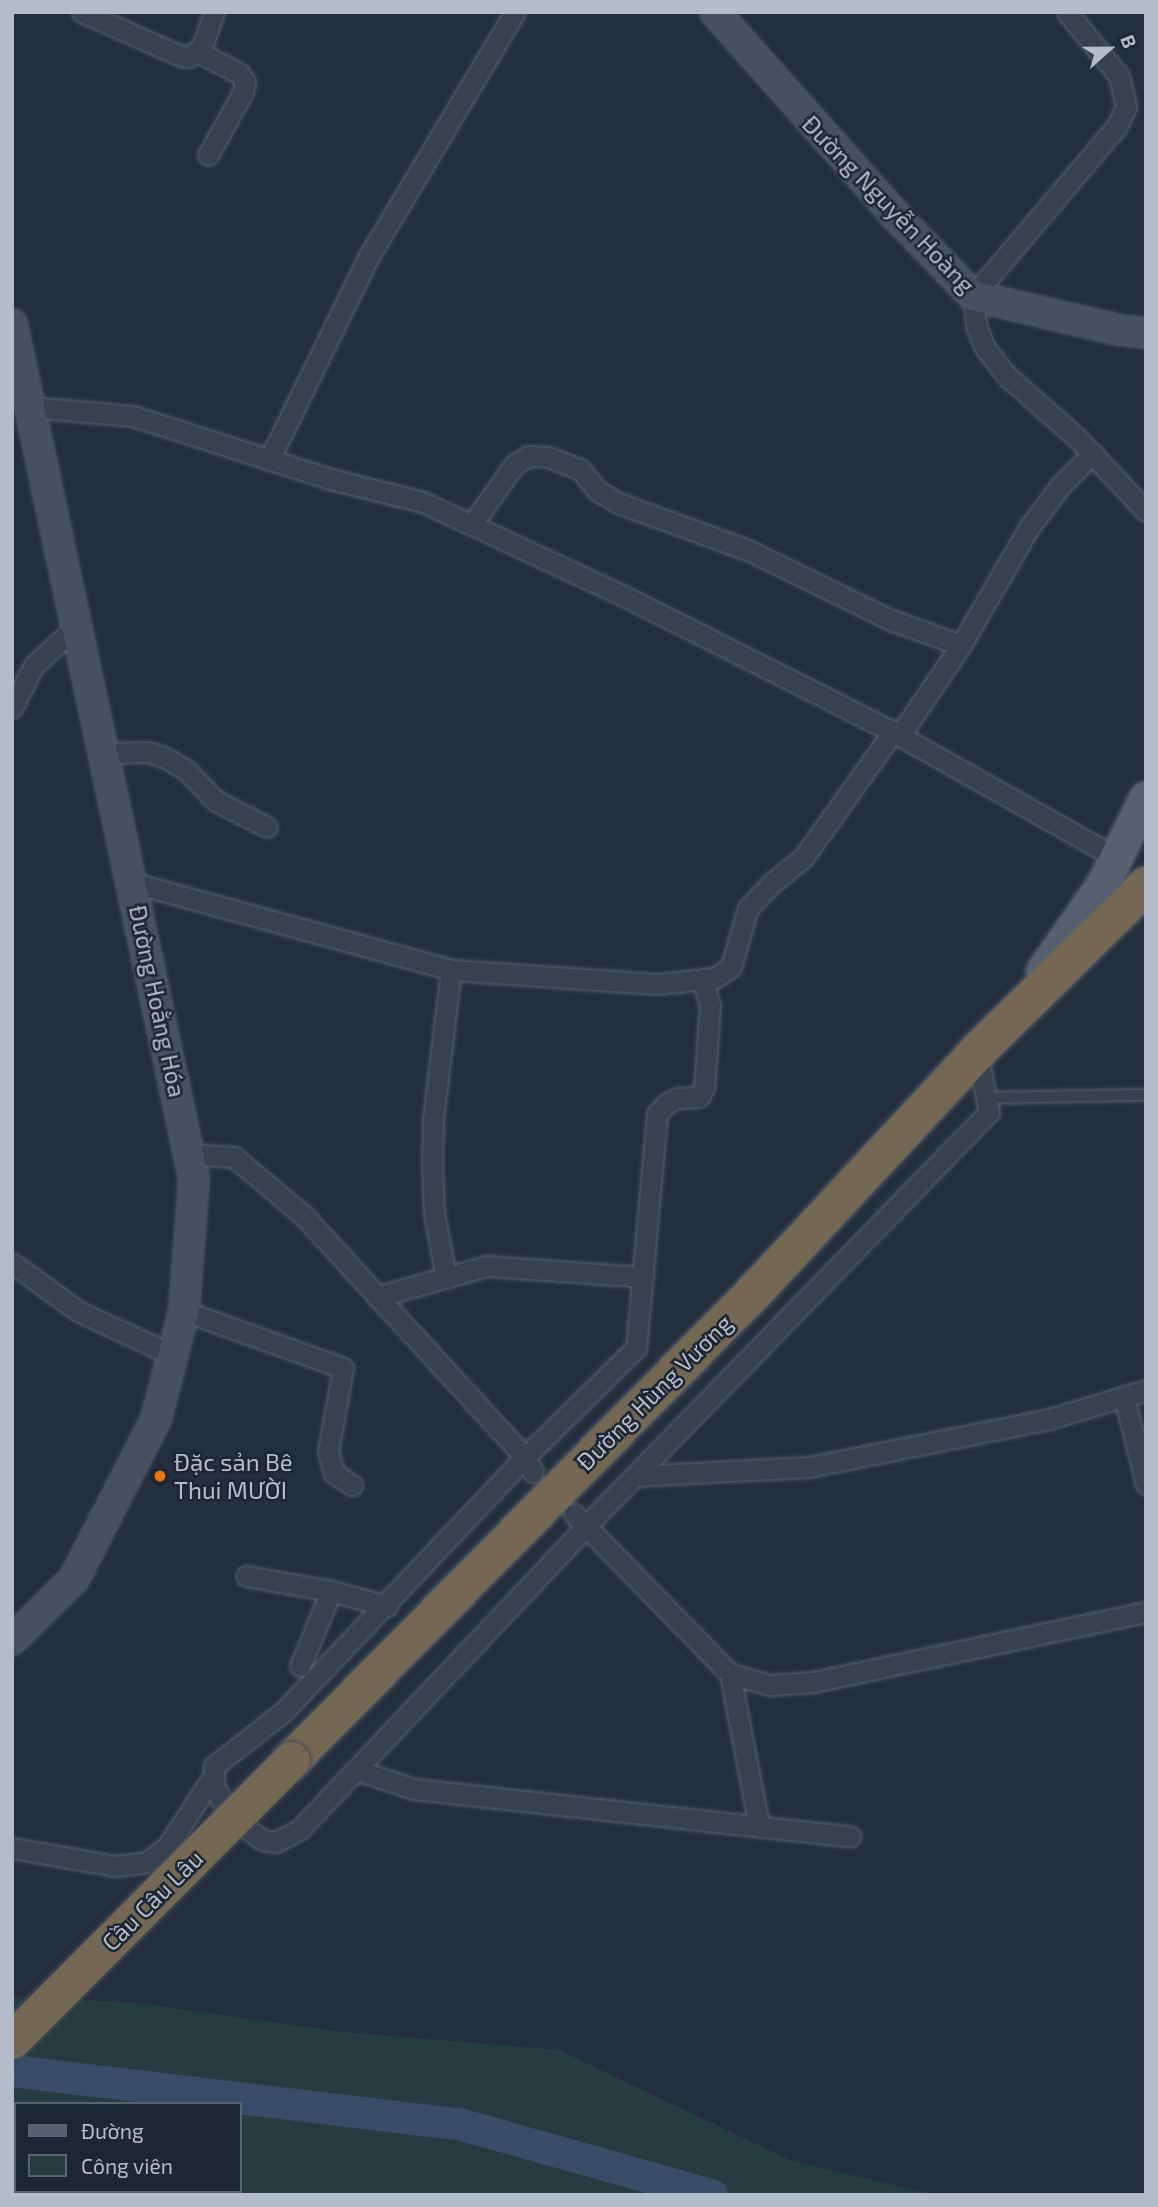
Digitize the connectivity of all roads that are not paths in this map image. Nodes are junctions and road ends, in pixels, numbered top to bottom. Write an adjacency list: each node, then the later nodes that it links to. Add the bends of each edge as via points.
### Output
1 (82, 12): 6 (street, via 181,56)
2 (214, 12): 6 (street)
3 (515, 12): 13 (street, via 369,256)
4 (715, 12): 8 (main road, Đường Nguyễn Hoàng)
5 (1067, 12): 8 (street, via 1119,76 1126,107 1117,126)
6 (198, 52): 7 (street, via 239,73 245,82)
7 (208, 155)
8 (973, 296): 10 (main road, Đường Nguyễn Hoàng, via 1119,330); 12 (street, via 979,337 996,363)
9 (12, 324): 11 (main road, Đường Hoằng Hóa)
10 (1146, 332)
11 (30, 407): 13 (street, via 133,416); 16 (main road, Đường Hoằng Hóa)
12 (1093, 453): 14 (street); 17 (street, via 1030,526)
13 (269, 460): 15 (street, via 423,502)
14 (1146, 511)
15 (472, 524): 17 (street, via 515,464 529,456 548,457 580,469 598,491 618,503 748,550 891,620); 19 (street)
16 (77, 626): 18 (street, via 34,666); 20 (main road, Đường Hoằng Hóa)
17 (961, 645): 19 (street)
18 (12, 708)
19 (897, 734): 23 (street); 27 (street, via 803,858 748,908 729,971)
20 (105, 754): 22 (street, via 148,752 166,758 186,770 216,801); 24 (main road, Đường Hoằng Hóa)
21 (1146, 798): 23 (main road)
22 (267, 827)
23 (1132, 861): 28 (highway, Đường Hùng Vương)
24 (134, 883): 26 (street); 32 (main road, Đường Hoằng Hóa)
25 (1146, 885): 28 (highway, Đường Hùng Vương)
26 (452, 970): 27 (street, via 658,984); 35 (street, via 432,1154 434,1212)
27 (702, 979): 34 (street, via 710,1005 704,1088 699,1097 678,1098 657,1114)
28 (1010, 1019): 29 (highway, Đường Hùng Vương)
29 (977, 1051): 31 (street); 53 (highway, Đường Hùng Vương, via 759,1286)
30 (1146, 1095): 31 (lane)
31 (987, 1098): 42 (street, via 989,1112)
32 (189, 1154): 36 (street, via 234,1157 304,1216); 37 (main road, Đường Hoằng Hóa, via 194,1179)
33 (14, 1272): 38 (street, via 78,1311)
34 (643, 1277): 35 (street, via 486,1266); 41 (street, via 636,1348)
35 (446, 1278): 36 (street)
36 (377, 1297): 41 (street)
37 (184, 1311): 38 (main road, Đường Hoằng Hóa); 44 (street, via 343,1368 328,1451 334,1473)
38 (174, 1356): 50 (main road, Đường Hoằng Hóa, via 156,1419 74,1579)
39 (1146, 1390): 40 (street)
40 (1124, 1397): 42 (street, via 1049,1419 808,1466); 43 (street)
41 (529, 1464): 48 (street)
42 (635, 1476): 45 (street)
43 (1146, 1484)
44 (352, 1485)
45 (580, 1520): 52 (street); 54 (street)
46 (246, 1576): 47 (street)
47 (331, 1591): 48 (street); 51 (street)
48 (387, 1606): 55 (street, via 282,1712 214,1766)
49 (1146, 1612): 52 (street, via 813,1682 770,1685)
50 (12, 1640)
51 (300, 1666)
52 (730, 1674): 56 (street)
53 (291, 1760): 59 (highway, Cầu Câu Lâu, bridge)
54 (357, 1770): 55 (street, via 299,1830 269,1842 241,1824 223,1803); 56 (street, via 414,1789)
55 (212, 1778): 58 (street, via 167,1847 147,1862 116,1866)
56 (760, 1826): 57 (street)
57 (850, 1836)
58 (12, 1848)
59 (12, 2040)

